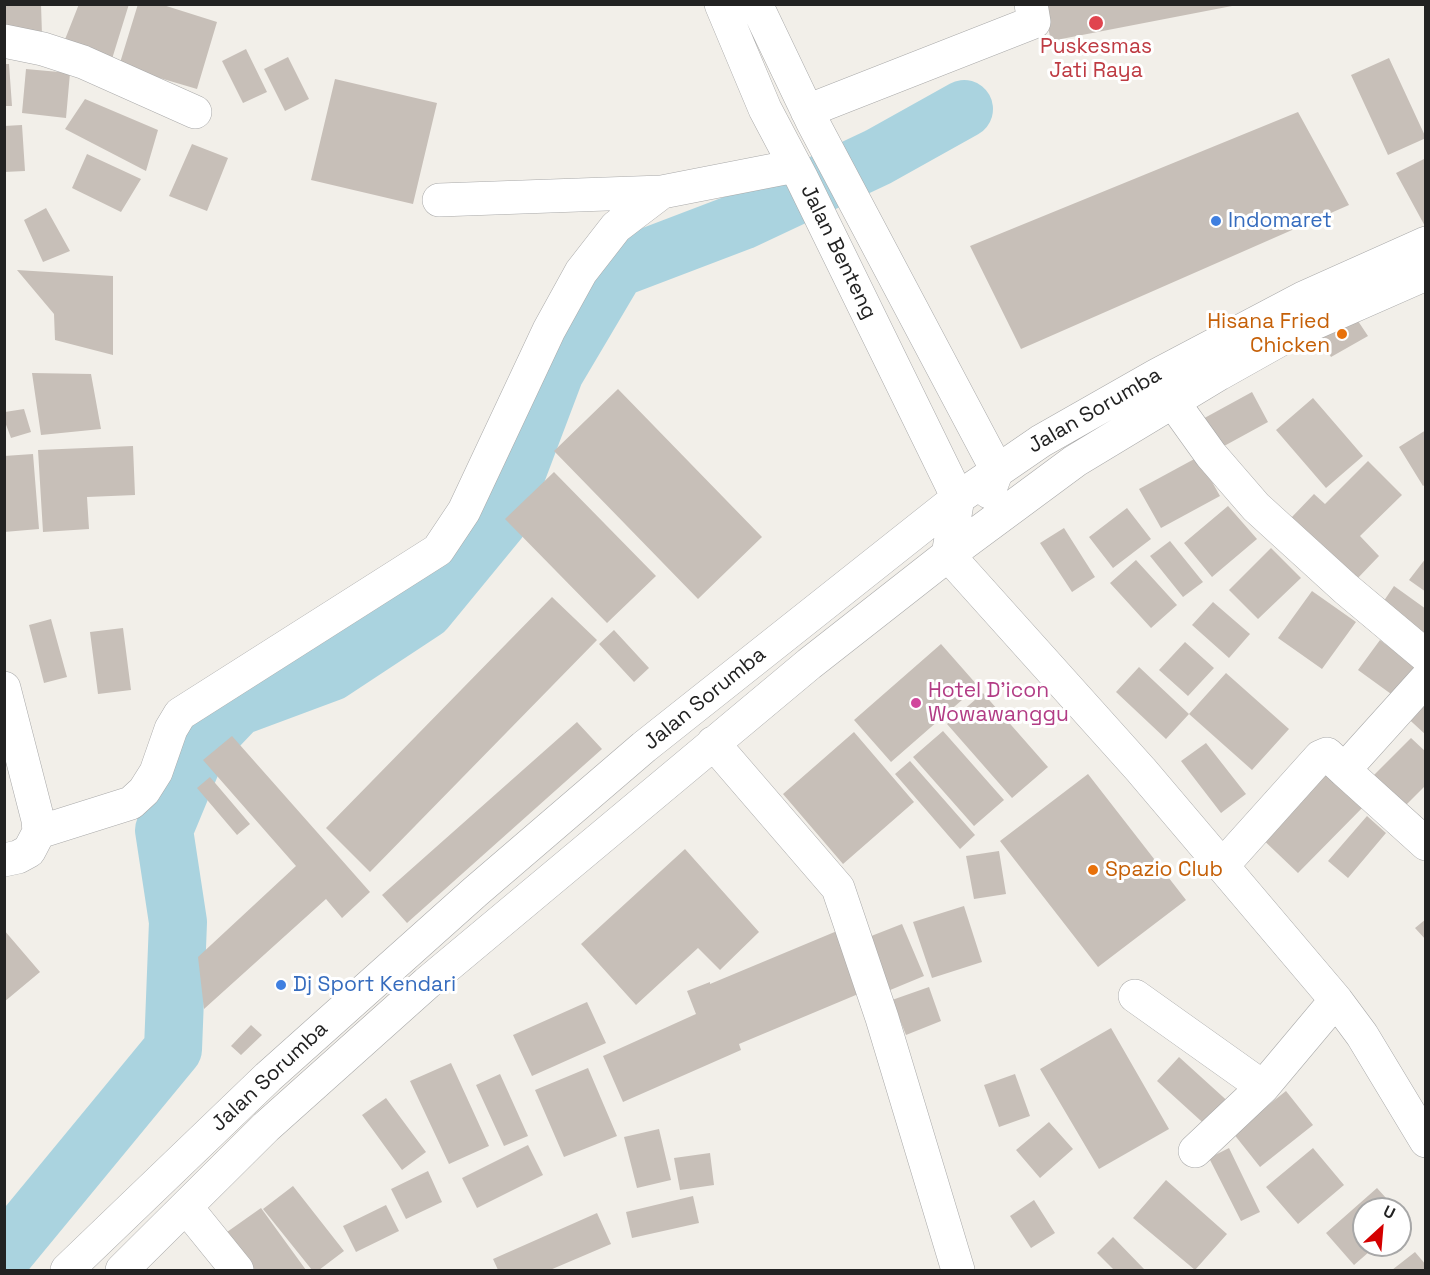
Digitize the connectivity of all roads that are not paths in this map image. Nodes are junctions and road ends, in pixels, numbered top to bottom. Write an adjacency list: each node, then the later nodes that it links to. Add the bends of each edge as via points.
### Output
1 (721, 4): 7 (street, Jalan Benteng, via 765,109)
2 (756, 4): 5 (street, Jalan Benteng)
3 (1031, 4): 5 (street, via 1034,22)
4 (4, 41): 6 (street, via 83,62)
5 (807, 111): 13 (street, Jalan Benteng)
6 (195, 112)
7 (799, 173): 8 (street); 14 (street, Jalan Benteng)
8 (662, 192): 9 (street); 23 (street, via 616,226 581,272 549,330 464,511 438,550 180,714 156,772 131,803)
9 (439, 200)
10 (1425, 243): 13 (street, Jalan Sorumba, via 1303,298 1157,375)
11 (1425, 274): 12 (street, Jalan Sorumba, via 1292,333)
12 (1173, 402): 15 (street, Jalan Sorumba, via 1075,461); 18 (street, via 1211,455 1256,507)
13 (997, 470): 14 (street, Jalan Sorumba); 15 (street)
14 (958, 498): 16 (street); 33 (street, Jalan Sorumba, via 644,747 475,892 268,1077)
15 (974, 536): 16 (street, Jalan Sorumba); 17 (street)
16 (948, 555): 17 (street); 21 (street, Jalan Sorumba)
17 (973, 581): 26 (street)
18 (1425, 656)
19 (1425, 679): 22 (street)
20 (4, 688): 23 (street)
21 (713, 743): 32 (street, Jalan Sorumba, via 419,991 266,1127); 36 (street, via 838,888 882,1018)
22 (1344, 770): 24 (street); 26 (street, via 1327,754 1320,758)
23 (39, 832): 25 (street, via 29,851)
24 (1425, 844)
25 (4, 860)
26 (1223, 865): 28 (street)
27 (1135, 996): 29 (street)
28 (1336, 1000): 29 (street); 30 (street, via 1362,1035)
29 (1263, 1087): 31 (street)
30 (1425, 1141)
31 (1194, 1151)
32 (186, 1207): 34 (street, Jalan Sorumba); 35 (street)
33 (67, 1270)
34 (122, 1270)
35 (237, 1270)
36 (958, 1270)

